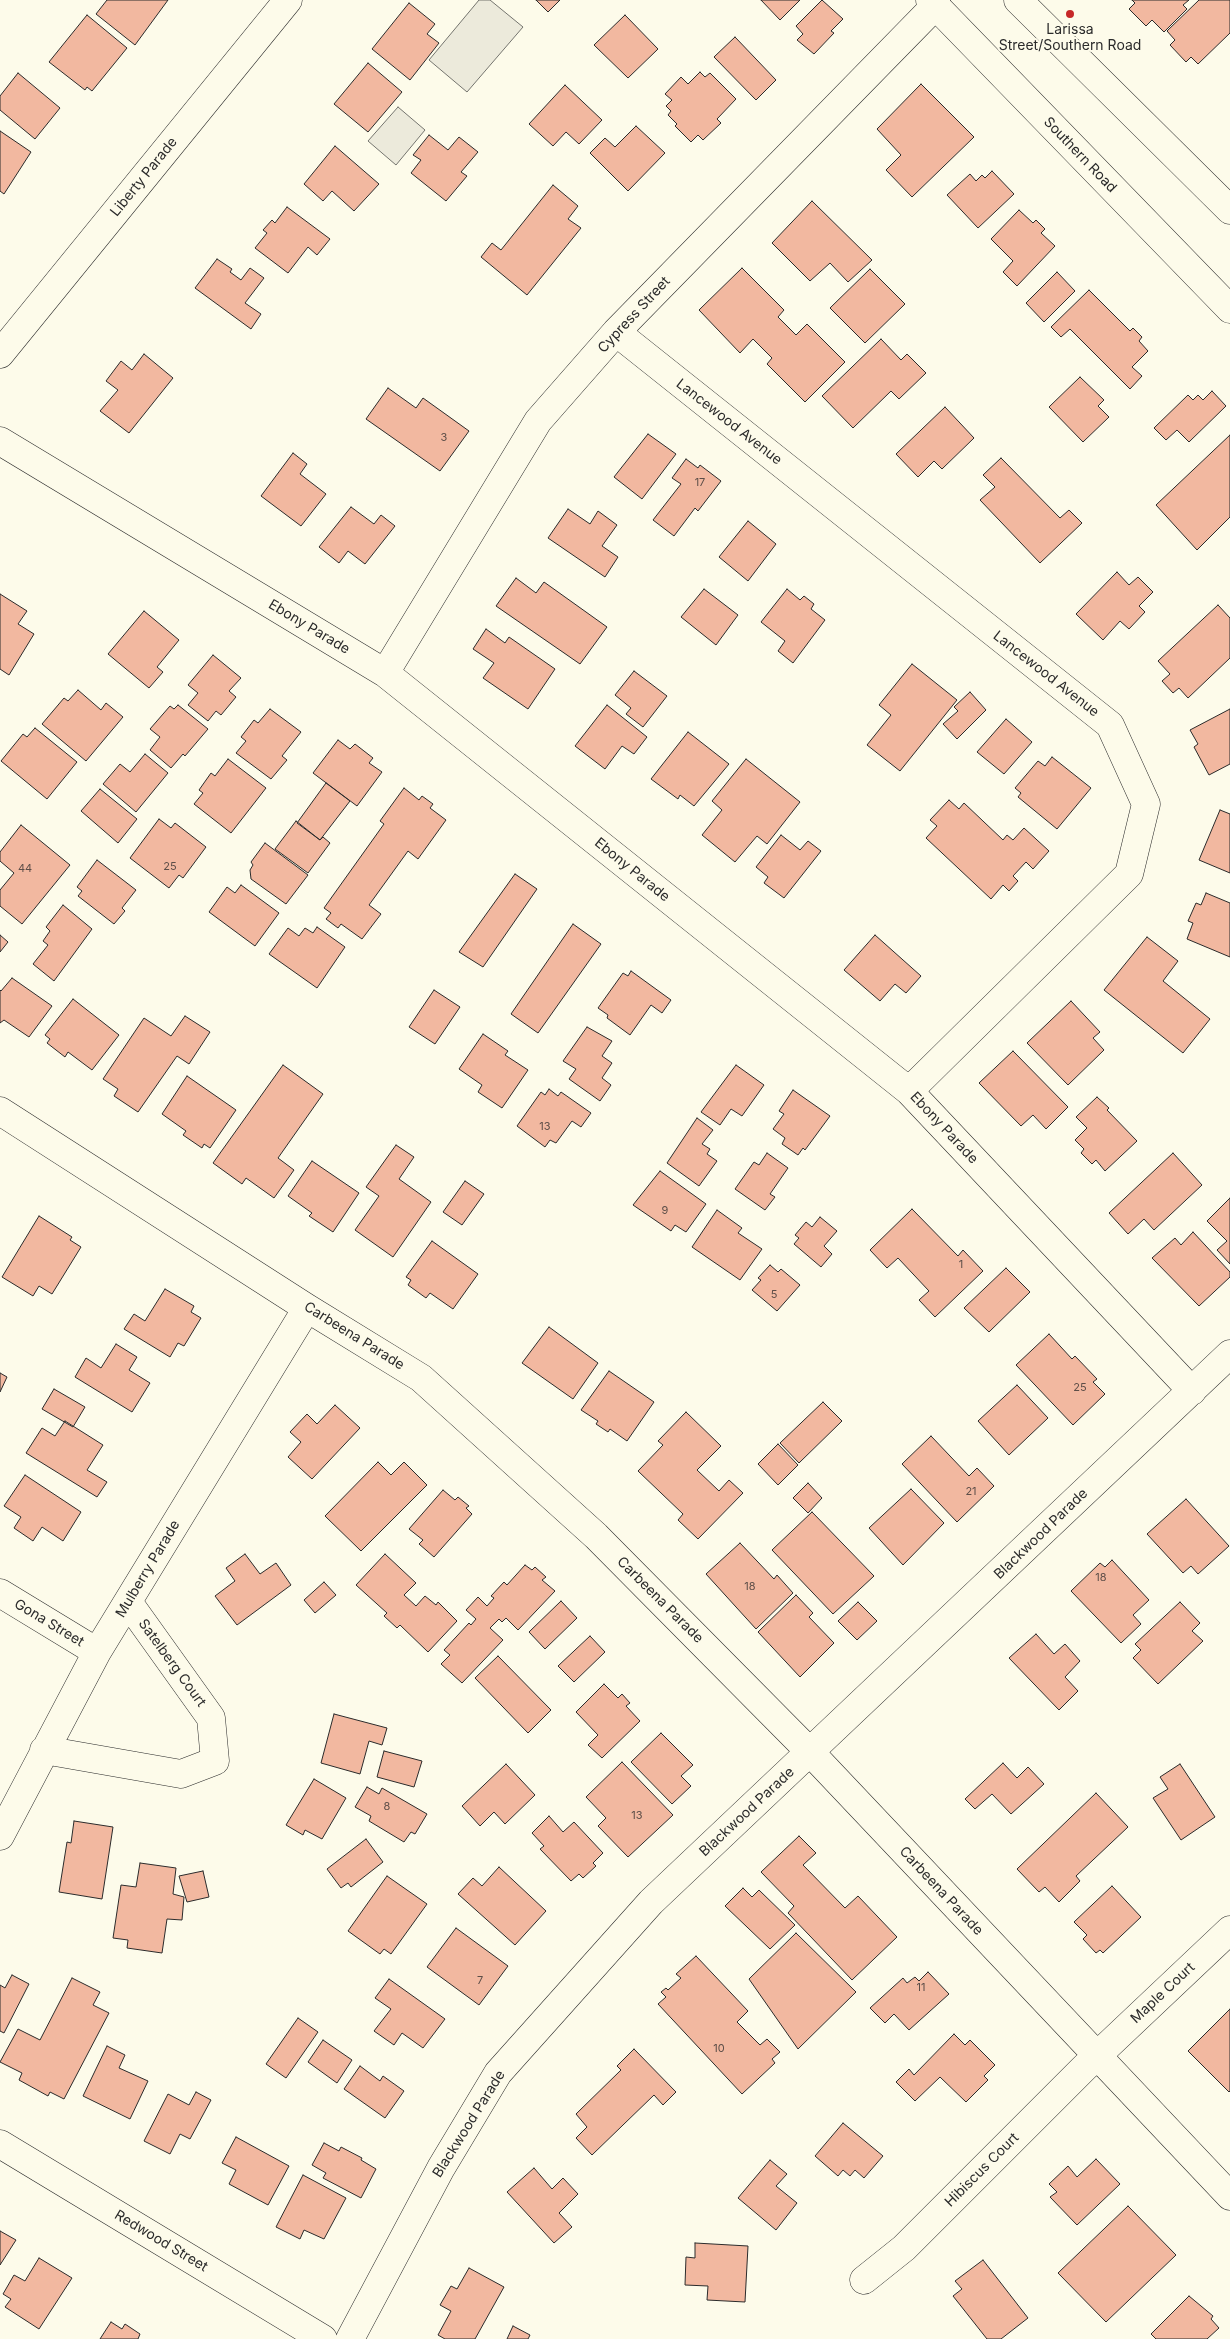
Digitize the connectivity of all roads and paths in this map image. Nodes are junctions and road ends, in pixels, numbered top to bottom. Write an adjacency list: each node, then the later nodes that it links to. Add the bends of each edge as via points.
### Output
1 (288, 0): 7 (street, Liberty Parade)
2 (1018, 0): 4 (street)
3 (934, 2): 5 (street, Southern Road); 6 (street, Cypress Street)
4 (1230, 210)
5 (1230, 309)
6 (616, 332): 9 (street, Cypress Street, via 538,421); 10 (street, Lancewood Avenue, via 1110,725 1146,804 1129,874)
7 (0, 354)
8 (0, 442): 9 (street, Ebony Parade)
9 (386, 673): 10 (street, Ebony Parade)
10 (910, 1091): 14 (street, Ebony Parade)
11 (0, 1110): 12 (street, Carbeena Parade)
12 (308, 1308): 16 (street, Mulberry Parade); 19 (street, Carbeena Parade, via 421,1378 596,1536)
13 (1230, 1354): 14 (street, Blackwood Parade)
14 (1192, 1391): 19 (street, Blackwood Parade)
15 (0, 1593): 17 (street, Gona Street)
16 (128, 1602): 17 (street, Mulberry Parade); 18 (street, Satelberg Court, via 211,1718 215,1761 181,1774)
17 (97, 1652): 18 (street, Mulberry Parade)
18 (44, 1750): 20 (street, Mulberry Parade)
19 (811, 1753): 22 (street, Carbeena Parade); 27 (street, Blackwood Parade, via 652,1902 498,2073 441,2168)
20 (0, 1836)
21 (1230, 1930): 22 (street, Maple Court)
22 (1096, 2056): 24 (street, Carbeena Parade); 25 (street, Hibiscus Court, via 904,2248)
23 (0, 2144): 26 (street, Redwood Street)
24 (1230, 2196)
25 (864, 2280)
26 (323, 2339)
27 (350, 2339)

